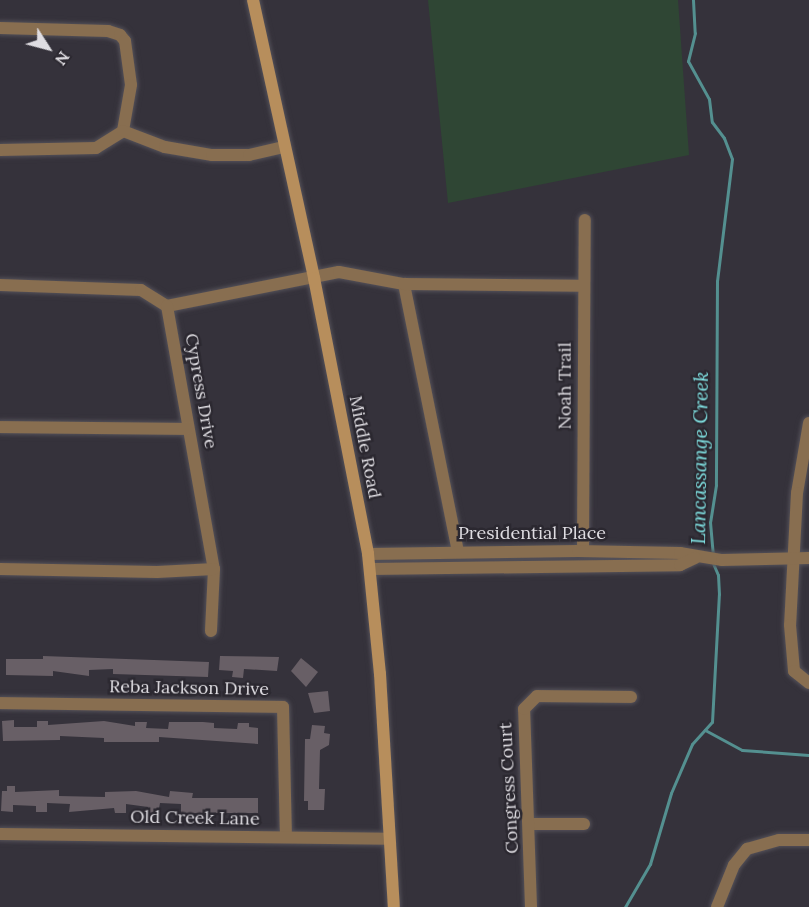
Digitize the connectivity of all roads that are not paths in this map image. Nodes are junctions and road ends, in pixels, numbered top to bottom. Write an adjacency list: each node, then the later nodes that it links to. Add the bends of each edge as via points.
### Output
1 (253, 0): 4 (main road, Middle Road)
2 (0, 28): 3 (street, via 108,31 120,35 125,41 131,85)
3 (123, 131): 4 (street, via 165,147 212,155 249,155); 5 (street, via 88,149)
4 (284, 147): 7 (main road, Middle Road)
5 (0, 150)
6 (585, 220): 10 (street, Noah Trail)
7 (314, 278): 8 (street, via 339,272 358,273 381,282); 11 (street); 18 (main road, Middle Road)
8 (404, 284): 10 (street); 17 (street)
9 (0, 285): 11 (street, via 141,290)
10 (582, 286): 16 (street, Noah Trail)
11 (167, 306): 14 (street, Cypress Drive)
12 (809, 423): 15 (street)
13 (0, 428): 14 (street)
14 (188, 429): 23 (street, Cypress Drive)
15 (809, 430): 19 (street, via 798,478)
16 (583, 551): 17 (street, Presidential Place); 21 (street, Presidential Place, via 680,552)
17 (458, 552): 18 (street, Presidential Place)
18 (368, 554): 24 (main road, Middle Road)
19 (792, 557): 20 (street, Presidential Place); 21 (street, Presidential Place); 26 (street, via 790,655 794,671)
20 (809, 558)
21 (701, 559): 24 (street, Presidential Place, via 680,565)
22 (0, 569): 23 (street)
23 (214, 569): 25 (street, Cypress Drive)
24 (370, 569): 33 (main road, Middle Road)
25 (211, 631)
26 (809, 683)
27 (631, 697): 29 (street, Congress Court, via 550,694 529,702 523,717)
28 (0, 703): 32 (street, Reba Jackson Drive, via 283,707)
29 (530, 824): 30 (street); 36 (street, Congress Court)
30 (584, 824)
31 (0, 834): 32 (street, Old Creek Lane)
32 (286, 837): 33 (street, Old Creek Lane)
33 (389, 839): 35 (main road, Middle Road)
34 (809, 840): 37 (street, via 758,844 741,855)
35 (394, 907)
36 (531, 907)
37 (717, 907)

